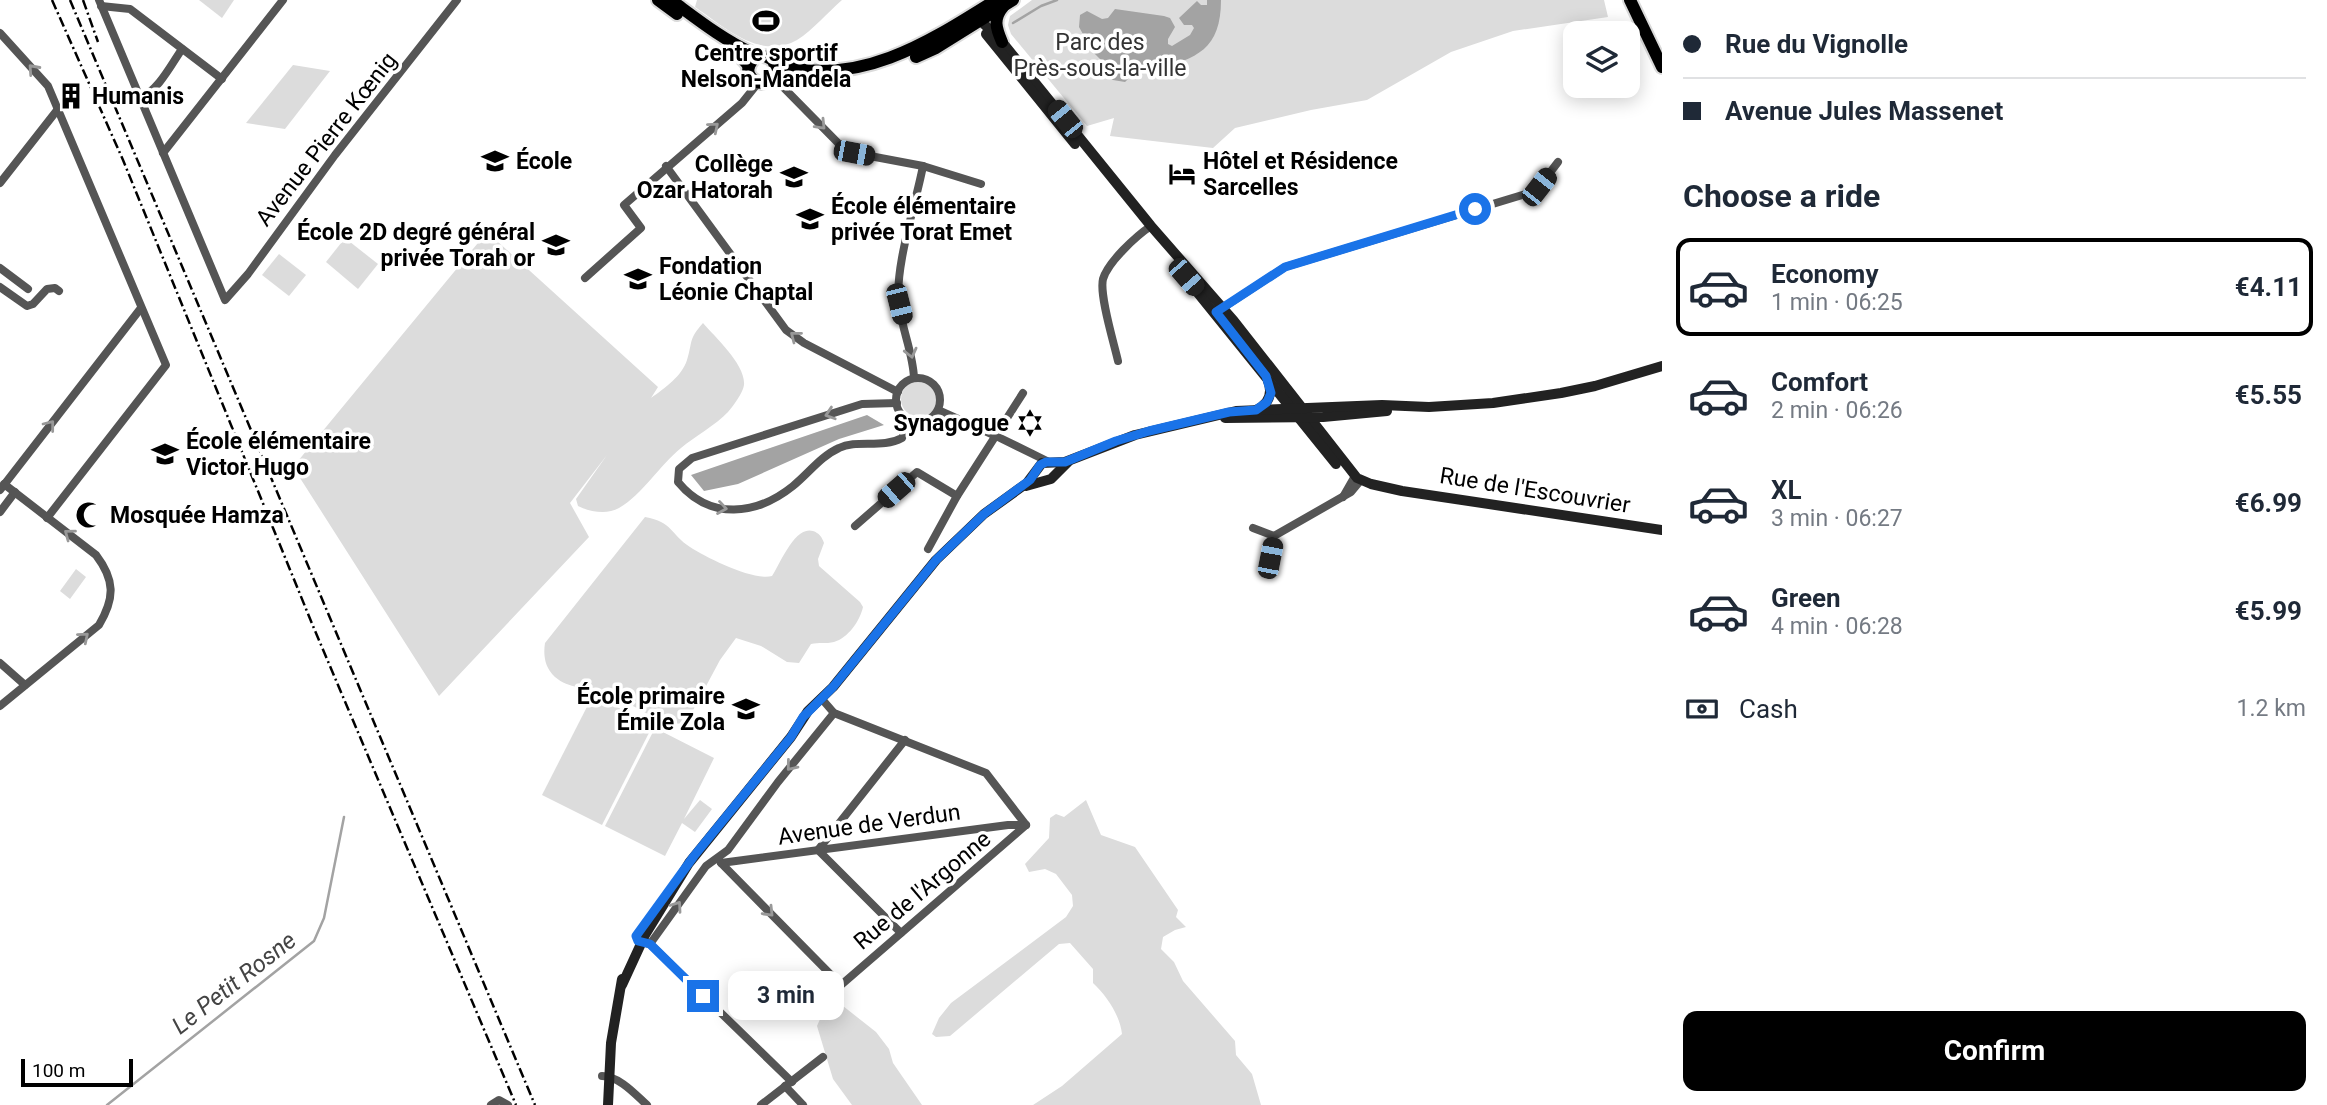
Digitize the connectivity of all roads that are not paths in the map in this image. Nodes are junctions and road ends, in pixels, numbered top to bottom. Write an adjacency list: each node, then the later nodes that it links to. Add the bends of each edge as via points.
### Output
1 (284, 0): 18 (street)
2 (457, 0): 21 (street, Avenue Pierre Kœnig, via 225,300)
3 (657, 0): 15 (main road)
4 (671, 0): 14 (main road, via 719,36)
5 (1630, 0): 16 (main road)
6 (1637, 0): 13 (main road)
7 (100, 3): 12 (street, via 130,9); 19 (street)
8 (999, 3): 9 (main road); 9 (main road); 11 (main road, via 995,23)
9 (975, 20): 11 (main road); 17 (main road, via 936,48 892,65 847,74); 27 (main road)
10 (0, 33): 20 (street, one-way to 10, via 48,86)
11 (1002, 42): 27 (main road)
12 (182, 49): 18 (street); 19 (street)
13 (1662, 52)
14 (760, 55): 15 (main road); 17 (main road, via 768,57)
15 (749, 66): 17 (main road, via 751,78)
16 (1662, 67)
17 (769, 75): 23 (street, one-way to 17); 24 (street, one-way to 24, via 842,147)
18 (222, 79): 21 (street)
19 (140, 98): 21 (street)
20 (58, 109): 25 (street); 34 (street)
21 (163, 153)
22 (1558, 162): 35 (street, via 1529,193 1285,267)
23 (666, 166): 29 (street, via 624,205 640,228); 40 (street, one-way to 23, via 804,344 786,330)
24 (923, 166): 26 (street); 39 (street, one-way to 39, via 899,280 899,304)
25 (0, 183)
26 (981, 184)
27 (1148, 228): 35 (main road); 36 (street, via 1112,263 1103,280)
28 (0, 268): 30 (street)
29 (585, 278)
30 (28, 289)
31 (4, 290): 32 (street, via 27,306 47,289); 33 (street)
32 (59, 291)
33 (0, 303)
34 (141, 308): 55 (street, one-way to 34); 59 (street, via 166,365)
35 (1219, 310): 38 (main road); 46 (main road)
36 (1118, 361)
37 (1662, 366): 43 (main road, via 1561,393 1493,403)
38 (1266, 376): 45 (main road, via 1270,397); 46 (main road)
39 (914, 379): 40 (street); 44 (street, via 928,380 938,390)
40 (898, 392): 42 (street)
41 (1023, 393): 50 (street)
42 (897, 403): 49 (street); 49 (street, one-way to 49, via 862,404 692,458 679,469 678,482 712,507 733,510 765,505 842,446 892,443 902,438)
43 (1411, 407): 46 (main road, via 1382,405); 47 (main road)
44 (938, 410): 49 (street, via 928,419); 50 (street)
45 (1256, 410): 46 (main road); 48 (main road)
46 (1297, 413): 47 (main road); 48 (main road); 51 (main road); 54 (main road)
47 (1334, 416): 51 (main road)
48 (1210, 417): 52 (main road, via 1135,435)
49 (909, 420)
50 (996, 436): 52 (street, via 1032,454); 57 (street)
51 (1326, 440): 54 (main road)
52 (1045, 470): 68 (main road, via 984,514 944,552)
53 (0, 472): 55 (street)
54 (1356, 481): 62 (main road, Rue de l'Escouvrier); 63 (street, via 1343,496)
55 (4, 484): 56 (street)
56 (15, 492): 58 (street); 59 (street)
57 (957, 496): 60 (street, via 917,472); 64 (street)
58 (0, 512)
59 (47, 517): 67 (street, one-way to 59, via 99,625 108,608 110,579 104,566)
60 (855, 526)
61 (1253, 528): 63 (street)
62 (1662, 530)
63 (1274, 536): 65 (street)
64 (928, 549)
65 (1270, 558)
66 (0, 663): 67 (street)
67 (25, 685): 69 (street)
68 (821, 698): 70 (street); 76 (main road, via 694,856)
69 (0, 706)
70 (834, 713): 71 (street); 74 (street, one-way to 74)
71 (905, 740): 72 (street, via 986,773); 73 (street)
72 (1027, 825): 73 (street, Avenue de Verdun); 75 (street, Rue de l'Argonne)
73 (818, 850): 74 (street, Avenue de Verdun); 75 (street)
74 (720, 861): 75 (street, Rue de l'Argonne, one-way to 75, via 841,985); 76 (street, one-way to 74, via 706,866)
75 (901, 933)
76 (643, 941): 78 (main road, via 625,962 604,1045); 79 (street)
77 (823, 1057): 79 (street)
78 (605, 1076): 82 (main road); 83 (main road); 84 (street, via 623,1084)
79 (789, 1084): 85 (street); 86 (street)
80 (491, 1105): 81 (street, via 499,1100)
81 (508, 1105)
82 (602, 1105)
83 (608, 1105)
84 (647, 1105)
85 (761, 1105)
86 (803, 1105)

